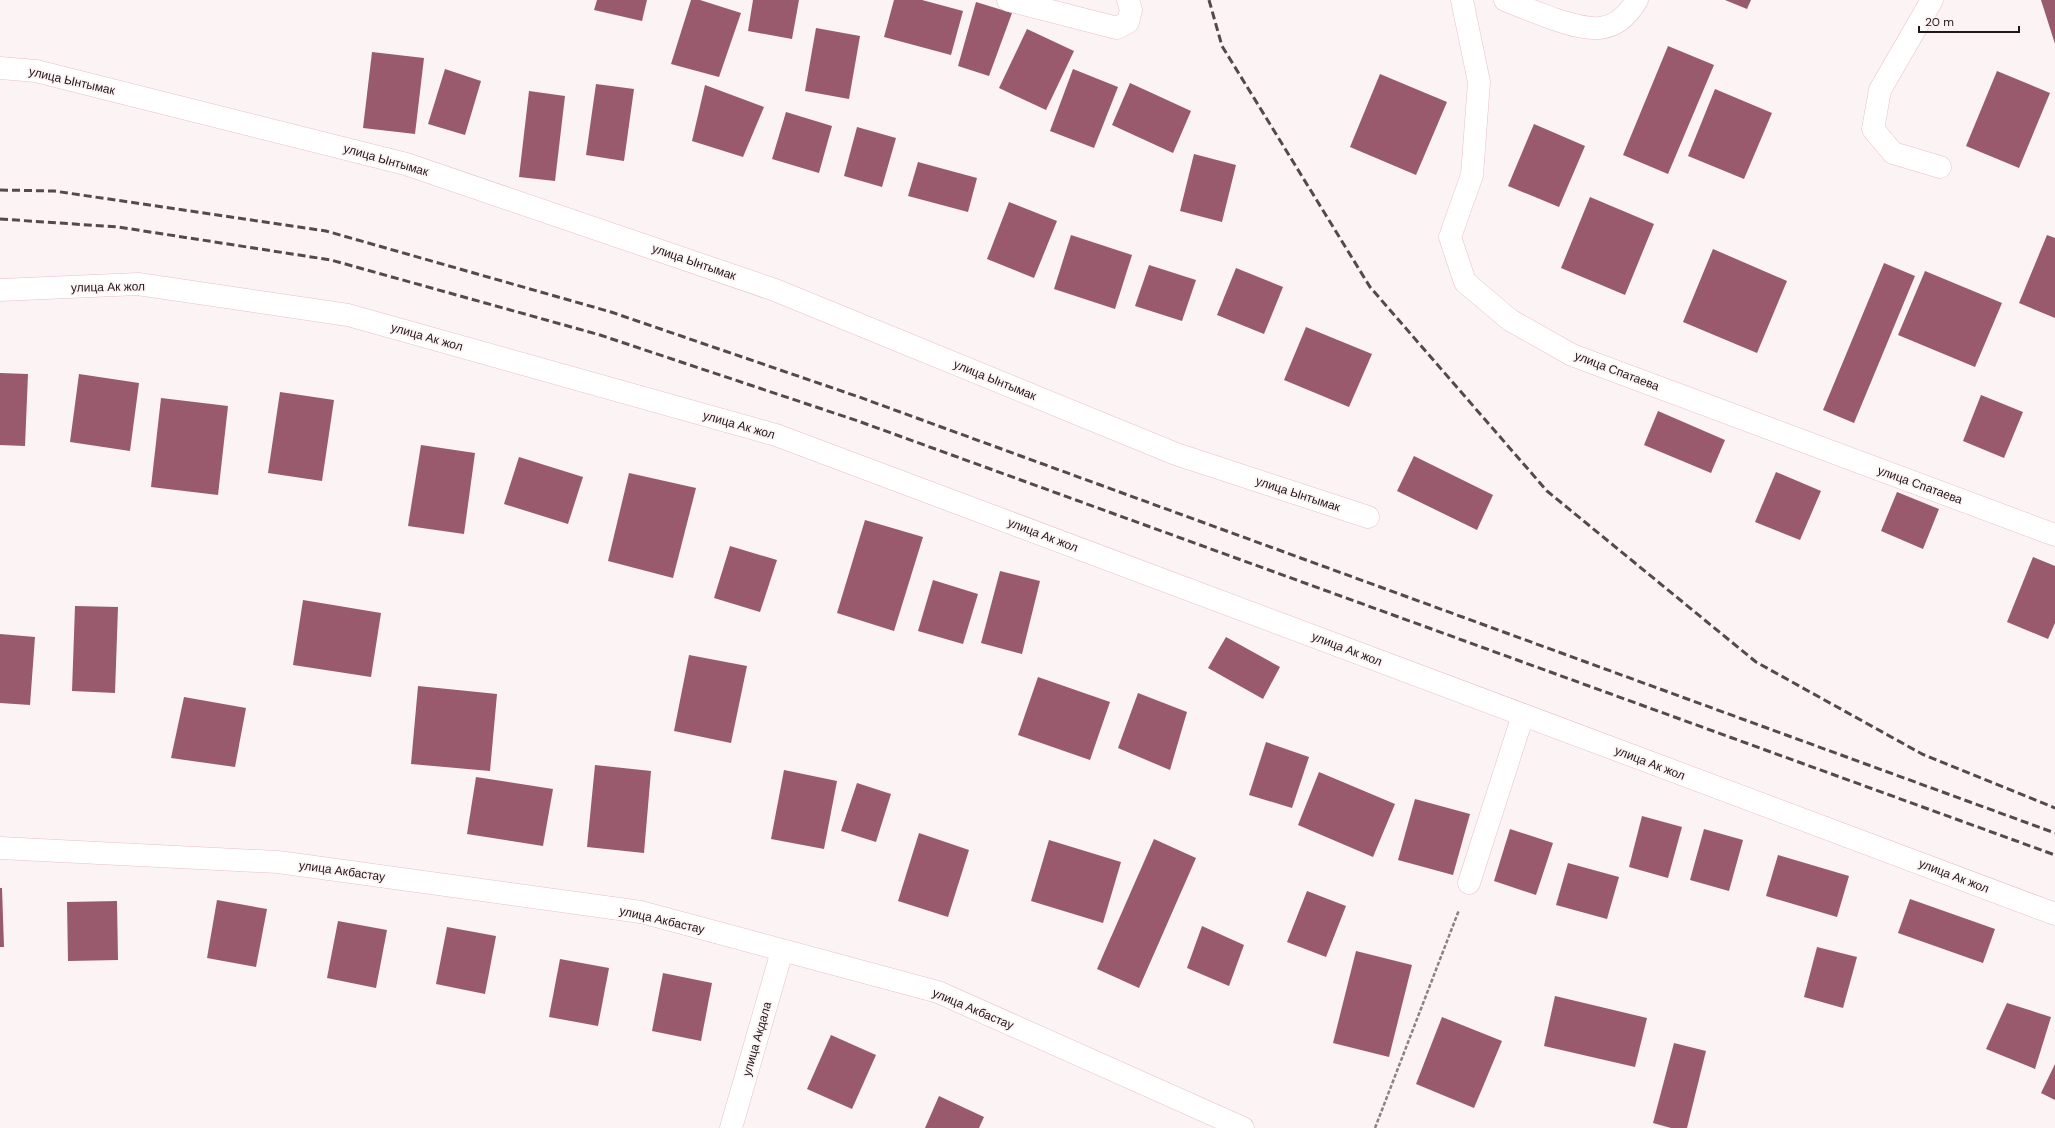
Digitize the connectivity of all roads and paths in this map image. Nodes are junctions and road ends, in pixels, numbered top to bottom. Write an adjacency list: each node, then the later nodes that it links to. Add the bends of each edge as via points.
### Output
1 (1008, 0): 2 (street, via 1116,28 1128,22 1131,10)
2 (1128, 0)
3 (1462, 0): 11 (street, улица Спатаева, via 1479,82 1472,175 1450,237 1465,282 1510,320 1572,355)
4 (1505, 0): 5 (street, via 1582,28 1600,29 1616,23 1628,14)
5 (1637, 0)
6 (1932, 0): 8 (street, via 1880,90 1873,129 1893,153)
7 (0, 68): 10 (street, улица Ынтымак, via 36,71 406,164 775,290 1176,454)
8 (1940, 166)
9 (0, 290): 12 (street, улица Ак жол, via 138,284 348,315 370,321 776,435)
10 (1368, 517)
11 (2055, 535)
12 (1524, 715): 14 (street); 15 (street, улица Ак жол)
13 (0, 848): 16 (street, улица Акбастау, via 278,862 641,912)
14 (1469, 883): 19 (path)
15 (2055, 914)
16 (782, 950): 17 (street, улица Акдала); 18 (street, улица Акбастау, via 938,992)
17 (731, 1128)
18 (1243, 1128)
19 (1375, 1128)

